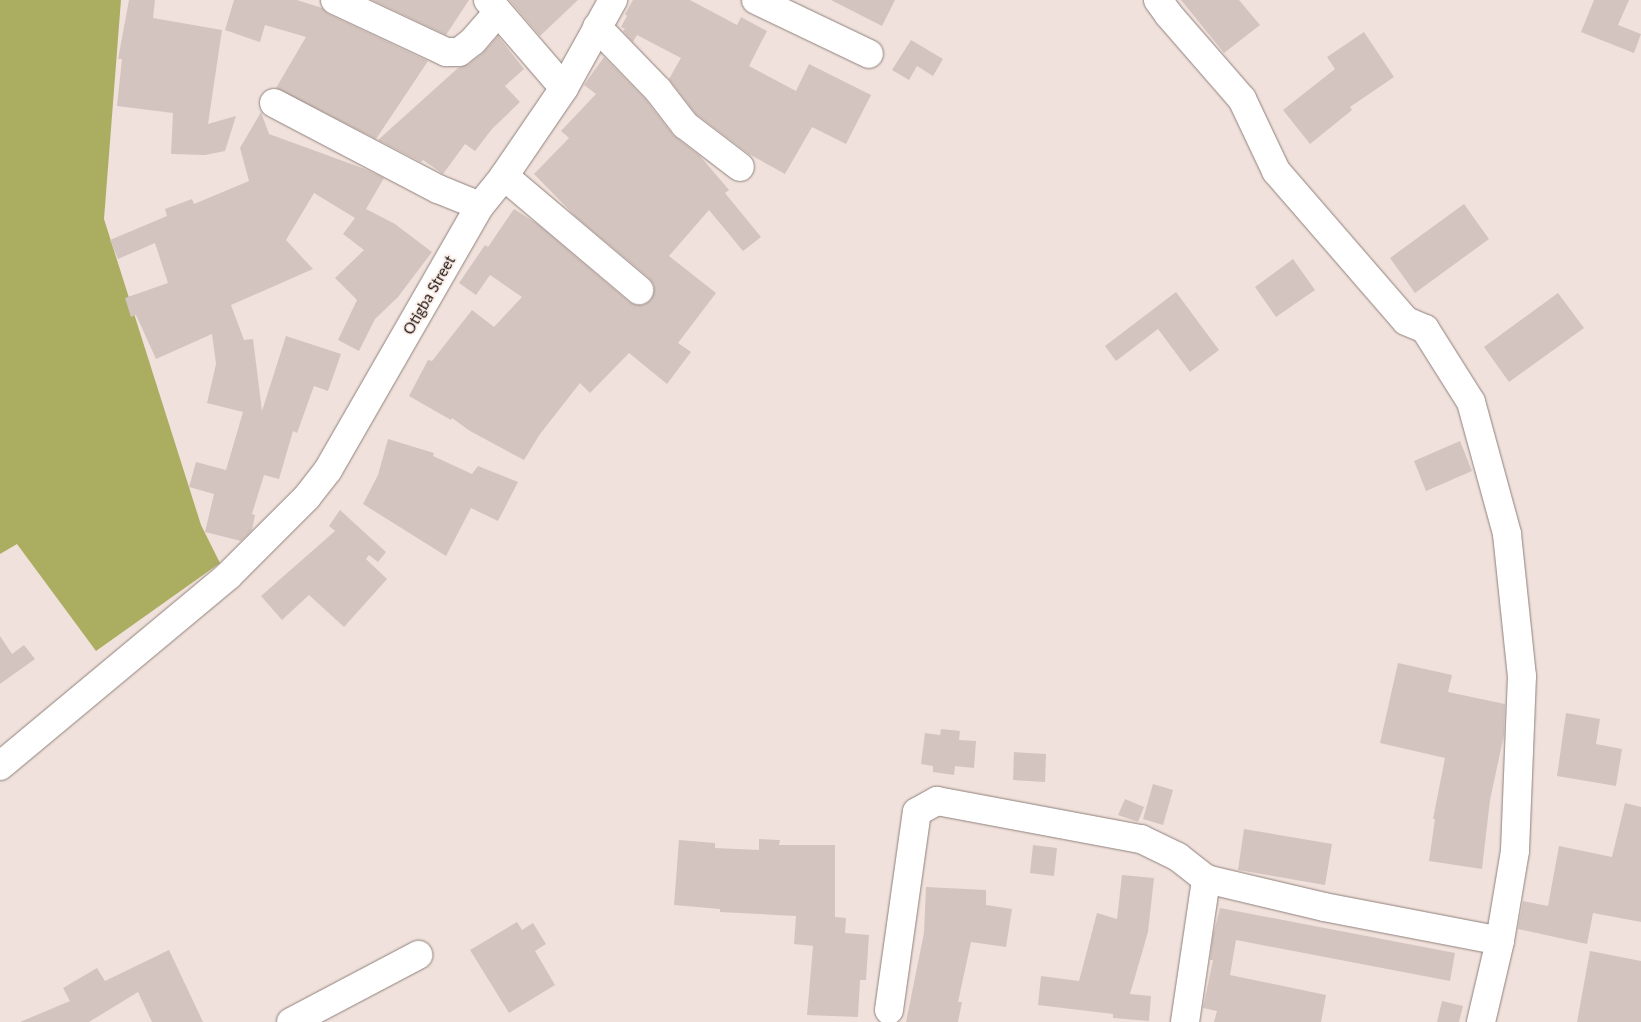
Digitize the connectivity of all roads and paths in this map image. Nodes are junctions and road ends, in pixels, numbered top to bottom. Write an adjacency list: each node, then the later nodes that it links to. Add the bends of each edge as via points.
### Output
1 (335, 0): 5 (street, via 446,52 459,52 474,41)
2 (613, 0): 6 (street, Otigba Street)
3 (756, 0): 7 (street)
4 (1158, 0): 16 (street, via 1242,99 1276,171 1406,320 1425,330 1471,402 1507,534 1522,676 1515,851)
5 (493, 6): 8 (street)
6 (597, 27): 8 (street, Otigba Street); 10 (street, via 658,90 685,125)
7 (869, 54)
8 (564, 88): 11 (street, Otigba Street)
9 (274, 103): 12 (street, via 438,190)
10 (740, 167)
11 (504, 176): 12 (street, Otigba Street); 13 (street)
12 (480, 206): 14 (street, Otigba Street, via 328,470 307,498 228,576)
13 (638, 290)
14 (0, 766)
15 (1206, 879): 16 (street, via 1324,907); 18 (street, via 1178,857 1141,838 937,801 917,812); 20 (street)
16 (1500, 941): 21 (street)
17 (418, 955): 19 (street)
18 (890, 1010)
19 (291, 1022)
20 (1185, 1022)
21 (1480, 1022)

